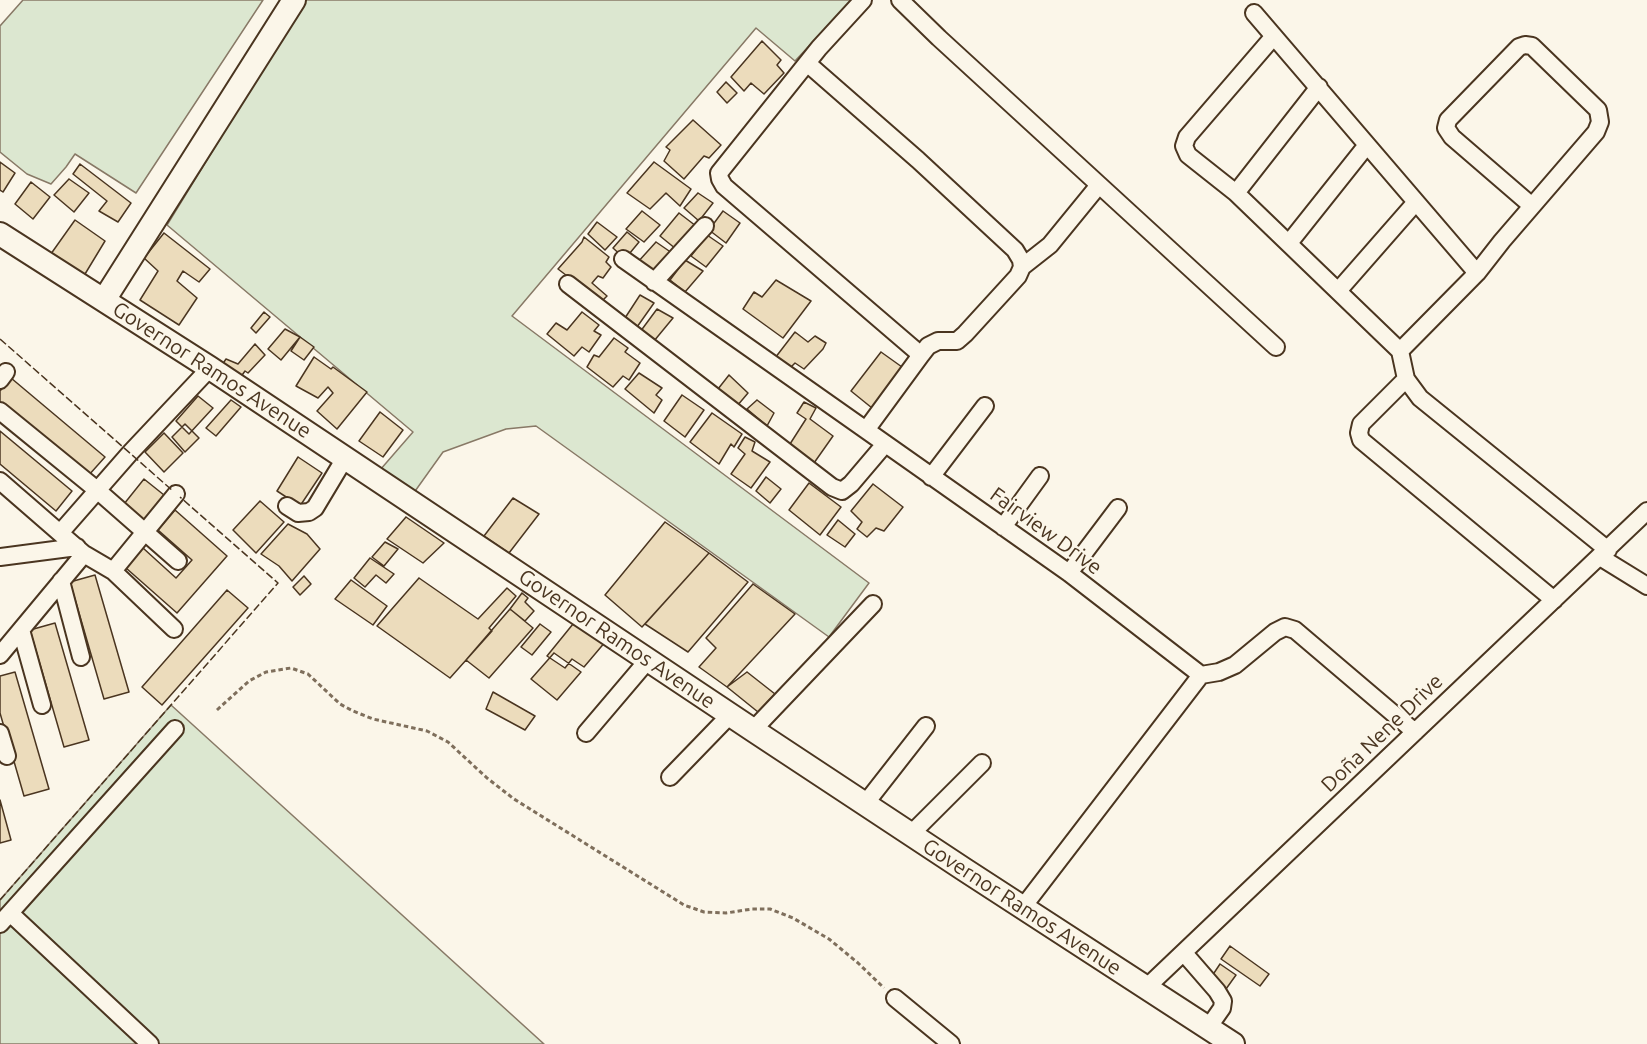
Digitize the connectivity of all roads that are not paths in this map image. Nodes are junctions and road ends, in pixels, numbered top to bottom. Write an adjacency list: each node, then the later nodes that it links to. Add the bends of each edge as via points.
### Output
1 (294, 0): 22 (main road)
2 (863, 0): 6 (street)
3 (900, 0): 9 (street)
4 (1254, 13): 5 (street)
5 (1274, 36): 7 (street); 10 (street, via 1187,137 1188,155)
6 (807, 63): 17 (street, via 1015,250); 25 (street, via 722,168 720,179)
7 (1319, 87): 8 (street); 10 (street)
8 (1367, 145): 11 (street); 15 (street)
9 (1099, 185): 17 (street, via 1050,245); 23 (street)
10 (1236, 193): 15 (street)
11 (1416, 201): 18 (street); 21 (street)
12 (1532, 206): 12 (street, via 1596,132 1600,122 1598,110 1532,46 1525,45 1448,120 1446,128); 18 (street)
13 (705, 226): 19 (street)
14 (0, 234): 22 (main road, Governor Ramos Avenue)
15 (1289, 243): 21 (street)
16 (622, 259): 19 (street, Fairview Drive)
17 (1022, 267): 25 (street, via 957,341 938,341)
18 (1477, 273): 24 (street)
19 (654, 282): 30 (street, Fairview Drive)
20 (568, 284): 31 (street, via 832,487 842,491 851,484)
21 (1338, 291): 24 (street)
22 (104, 300): 26 (main road, Governor Ramos Avenue)
23 (1276, 346)
24 (1400, 351): 27 (street)
25 (921, 355): 30 (street)
26 (210, 368): 32 (main road, Governor Ramos Avenue); 36 (street)
27 (1406, 379): 45 (street, via 1420,399); 52 (street, via 1361,424 1361,440)
28 (985, 406): 34 (street)
29 (0, 411): 36 (street)
30 (866, 430): 31 (street, Fairview Drive)
31 (885, 444): 34 (street, Fairview Drive)
32 (345, 458): 38 (street, via 315,508 298,513); 58 (main road, Governor Ramos Avenue)
33 (1040, 476): 41 (street)
34 (931, 477): 41 (street, Fairview Drive)
35 (0, 481): 43 (street)
36 (97, 490): 42 (street); 43 (street)
37 (176, 494): 42 (street)
38 (287, 506)
39 (1118, 508): 49 (street)
40 (1647, 511): 45 (street, Doña Nene Drive)
41 (1003, 527): 49 (street, Fairview Drive)
42 (145, 532): 47 (street); 48 (street)
43 (60, 533): 44 (street)
44 (80, 550): 46 (street); 48 (street); 50 (street)
45 (1604, 553): 51 (street); 52 (street, Doña Nene Drive)
46 (0, 557)
47 (178, 561)
48 (113, 571): 54 (street)
49 (1069, 573): 59 (street, Fairview Drive)
50 (61, 581): 55 (street); 57 (street)
51 (1647, 586)
52 (1554, 600): 65 (street, Doña Nene Drive)
53 (873, 604): 64 (street)
54 (174, 629)
55 (21, 630): 56 (street); 60 (street)
56 (0, 655)
57 (81, 657)
58 (648, 660): 61 (main road, Governor Ramos Avenue); 67 (street)
59 (1201, 675): 65 (street, via 1235,665 1284,627 1295,630); 73 (street)
60 (42, 705)
61 (730, 715): 64 (main road, Governor Ramos Avenue); 70 (street)
62 (926, 726): 71 (street)
63 (175, 729): 74 (street)
64 (753, 730): 71 (main road, Governor Ramos Avenue)
65 (1416, 732): 75 (street, Doña Nene Drive)
66 (0, 733): 68 (street)
67 (586, 733)
68 (7, 756)
69 (982, 763): 72 (street)
70 (670, 777)
71 (865, 804): 72 (main road, Governor Ramos Avenue)
72 (911, 834): 73 (main road, Governor Ramos Avenue)
73 (1023, 908): 76 (main road, Governor Ramos Avenue)
74 (5, 919): 79 (street)
75 (1184, 953): 76 (street, Doña Nene Drive); 78 (street, via 1223,1002)
76 (1147, 987): 78 (main road, Governor Ramos Avenue)
77 (895, 998): 80 (street)
78 (1208, 1028): 81 (main road, Governor Ramos Avenue)
79 (150, 1044)
80 (951, 1044)
81 (1233, 1044)

